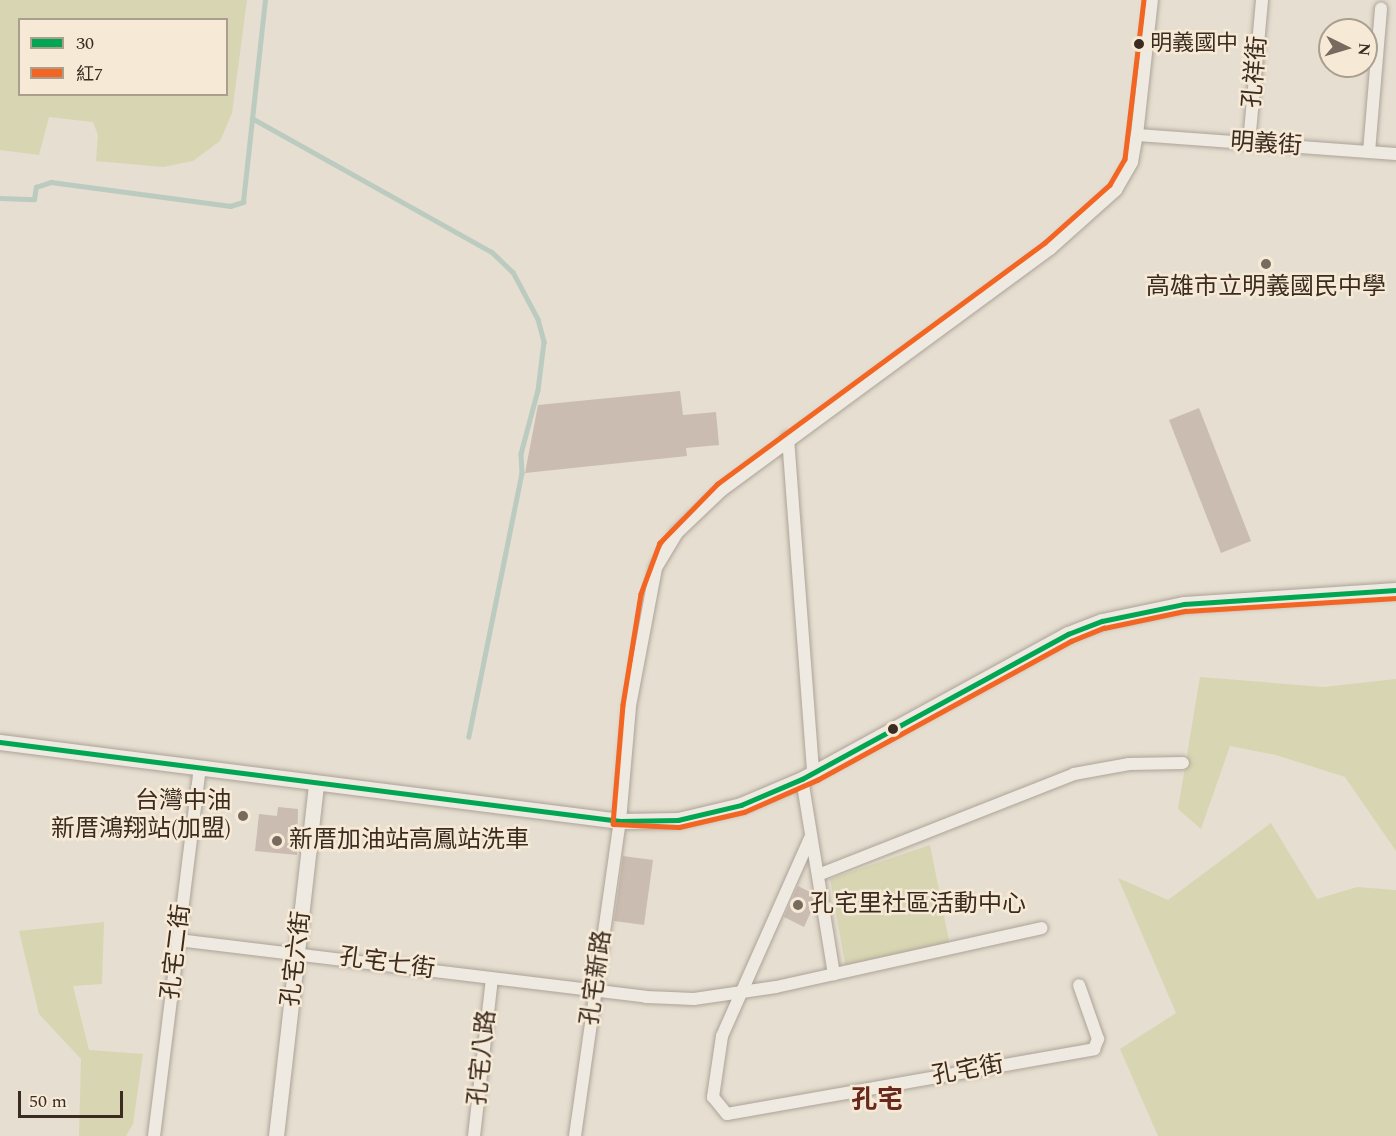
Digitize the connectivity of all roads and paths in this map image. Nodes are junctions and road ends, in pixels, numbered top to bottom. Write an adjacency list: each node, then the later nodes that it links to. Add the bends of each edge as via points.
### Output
1 (1152, 0): 4 (street, 孔宅新路)
2 (1262, 0): 5 (street, 孔祥街)
3 (1381, 9): 6 (street)
4 (1137, 135): 5 (street, 明義街); 8 (street, 孔宅新路, via 1126,175 1087,219)
5 (1249, 143): 6 (street, 明義街)
6 (1369, 152): 7 (street, 明義街)
7 (1396, 154)
8 (788, 438): 13 (street); 15 (street, 孔宅新路, via 689,520 656,568 630,706)
9 (1396, 590): 13 (street, via 1184,604 1102,621 1068,634)
10 (0, 742): 12 (street)
11 (1183, 763): 17 (street, via 1129,764 1074,774)
12 (200, 767): 14 (street); 19 (street, 孔宅二街)
13 (808, 776): 15 (street, via 706,815); 16 (street)
14 (316, 783): 15 (street); 20 (street, 孔宅六街)
15 (620, 821): 24 (street, 孔宅新路)
16 (811, 836): 17 (street); 25 (street, 孔宅街)
17 (818, 875): 21 (street)
18 (1042, 928): 21 (street)
19 (178, 940): 20 (street, 孔宅七街); 26 (street, 孔宅二街)
20 (298, 951): 22 (street, 孔宅七街); 27 (street, 孔宅六街)
21 (834, 974): 25 (street)
22 (492, 979): 24 (street, 孔宅七街); 28 (street, 孔宅八路)
23 (1079, 985): 25 (street, 孔宅街, via 1098,1039 1094,1049 736,1115 727,1114 713,1097 723,1036)
24 (595, 991): 25 (street, via 694,999); 29 (street, 孔宅新路)
25 (737, 993)
26 (154, 1136)
27 (276, 1136)
28 (474, 1136)
29 (575, 1136)

